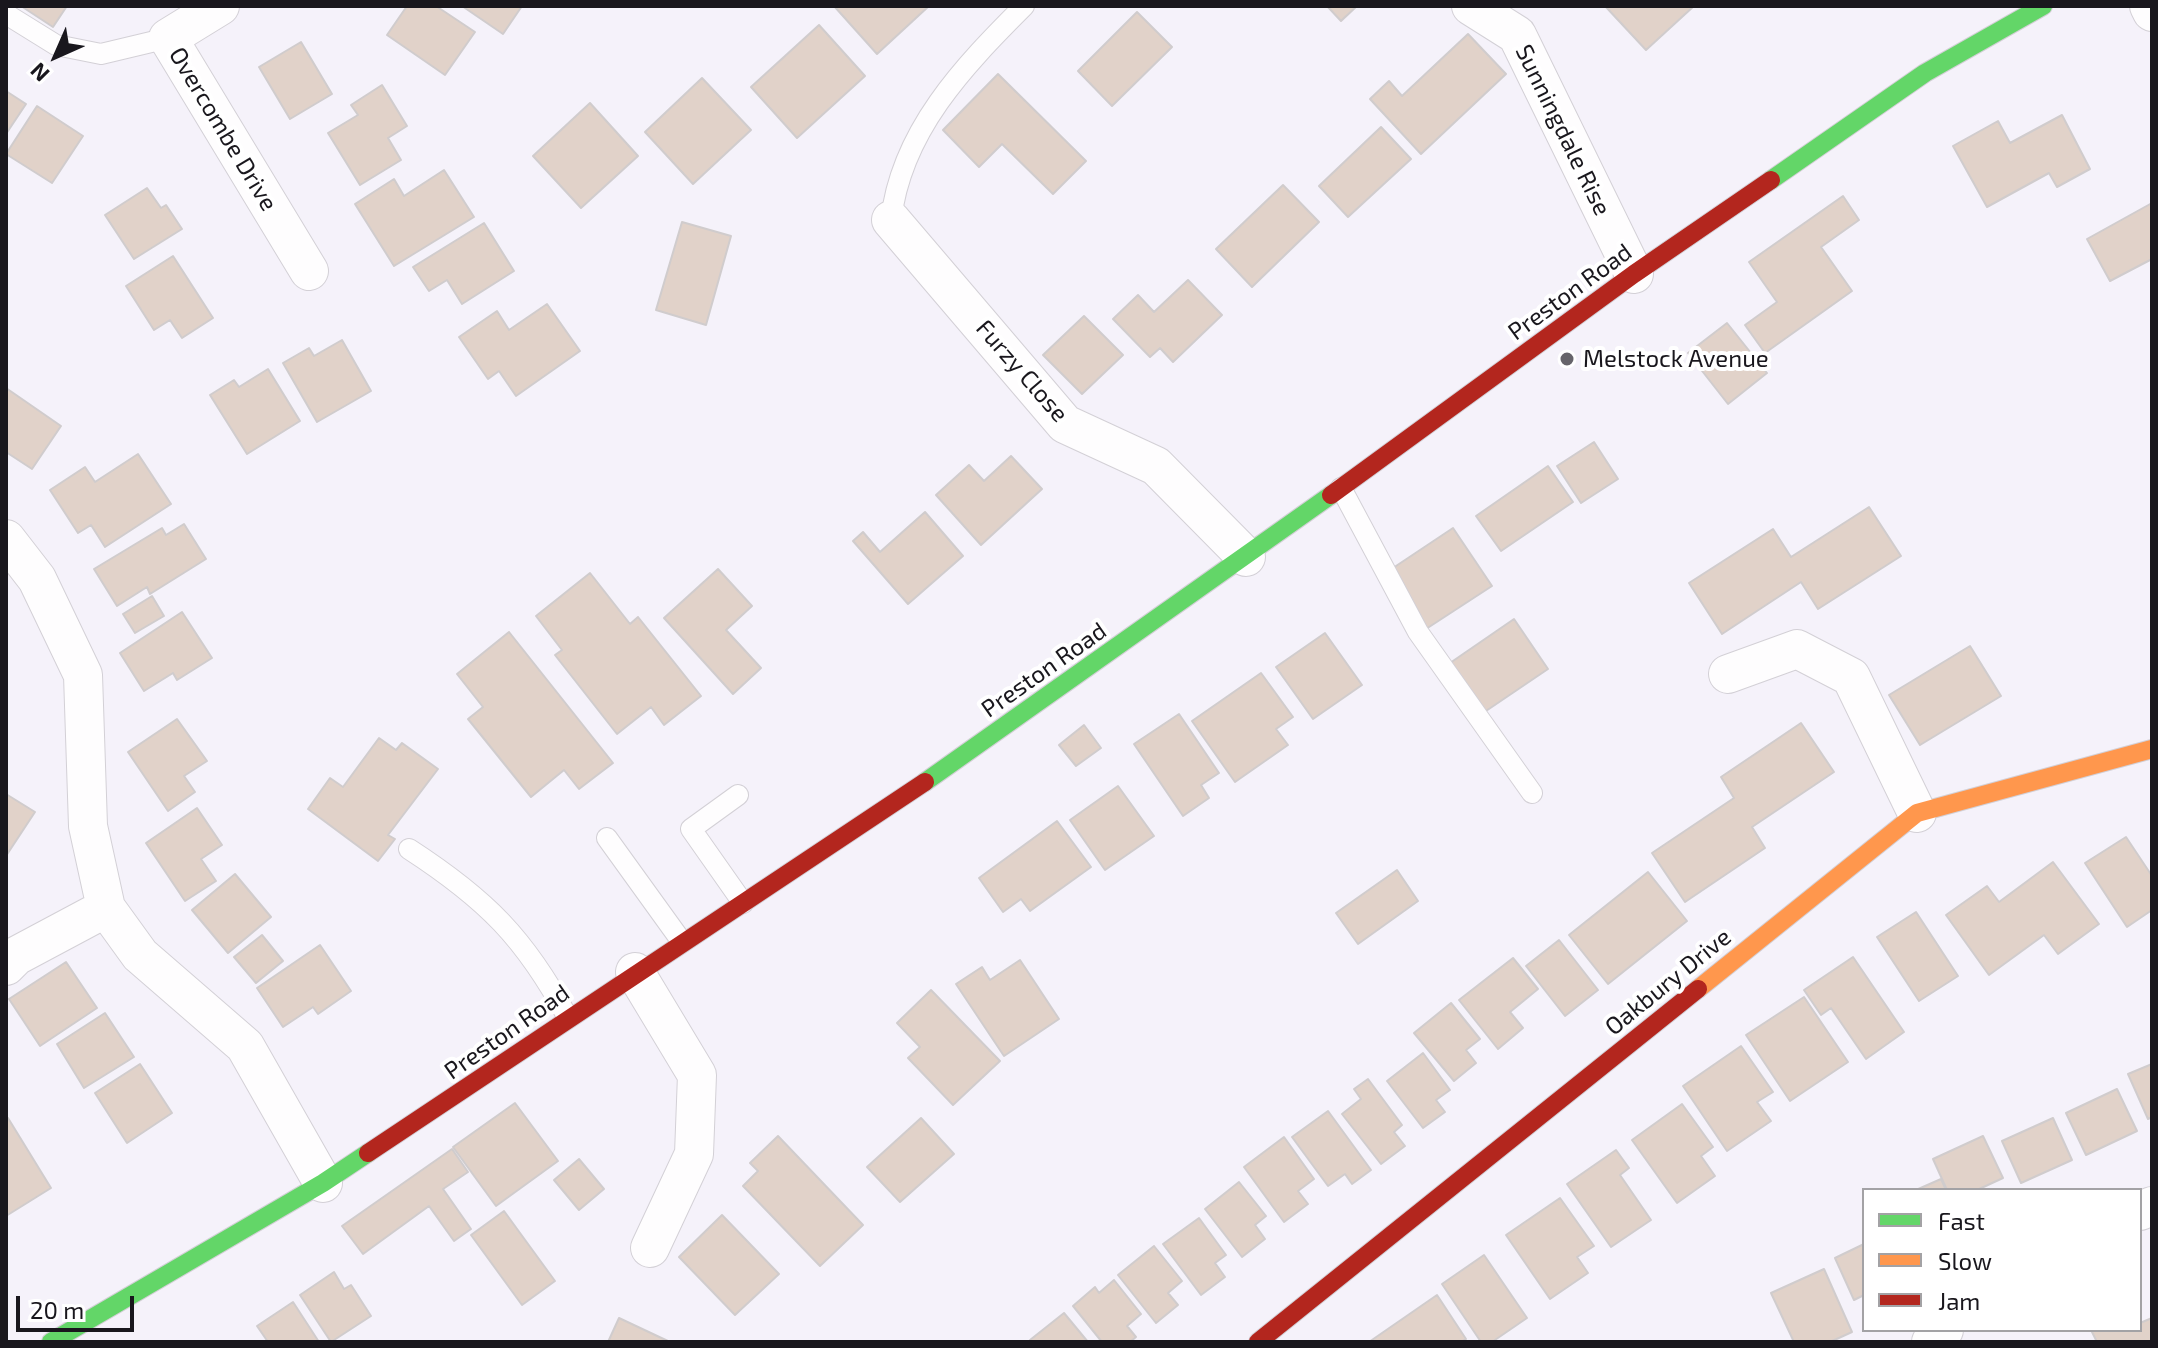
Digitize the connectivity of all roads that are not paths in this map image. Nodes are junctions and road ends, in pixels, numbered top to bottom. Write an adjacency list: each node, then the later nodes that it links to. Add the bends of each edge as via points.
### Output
1 (220, 6): 8 (street, Overcombe Drive)
2 (1024, 6): 9 (lane, via 964,66 934,106 900,178)
3 (1471, 6): 11 (street, Sunningdale Rise, via 1517,35)
4 (2043, 6): 11 (main road, Preston Road, via 1925,73)
5 (2149, 6): 6 (street)
6 (2152, 12)
7 (6, 14): 8 (lane, via 56,45 101,54)
8 (168, 38): 10 (street, Overcombe Drive)
9 (891, 220): 14 (street, Furzy Close, via 1065,424 1156,466)
10 (309, 271)
11 (1634, 274): 12 (main road, Preston Road)
12 (1341, 488): 14 (main road, Preston Road); 17 (lane, via 1418,632)
13 (6, 539): 23 (street, via 37,579 83,675 88,826)
14 (1246, 557): 22 (main road, Preston Road, via 874,818)
15 (1728, 674): 19 (street, via 1797,649 1851,677)
16 (2152, 749): 19 (main road, Oakbury Drive)
17 (1532, 793)
18 (738, 795): 22 (lane, via 691,829)
19 (1917, 813): 32 (main road, Oakbury Drive)
20 (607, 838): 24 (lane)
21 (409, 849): 27 (lane, via 464,885 508,927 541,967)
22 (743, 903): 24 (main road, Preston Road)
23 (106, 908): 25 (street); 28 (street, via 140,955 245,1046)
24 (682, 942): 26 (main road, Preston Road)
25 (6, 966)
26 (635, 972): 27 (main road, Preston Road); 29 (street, via 697,1075 694,1154)
27 (568, 1018): 28 (main road, Preston Road)
28 (323, 1183): 30 (main road, Preston Road)
29 (650, 1248)
30 (95, 1331): 31 (main road, Preston Road)
31 (51, 1342)
32 (1260, 1342)

